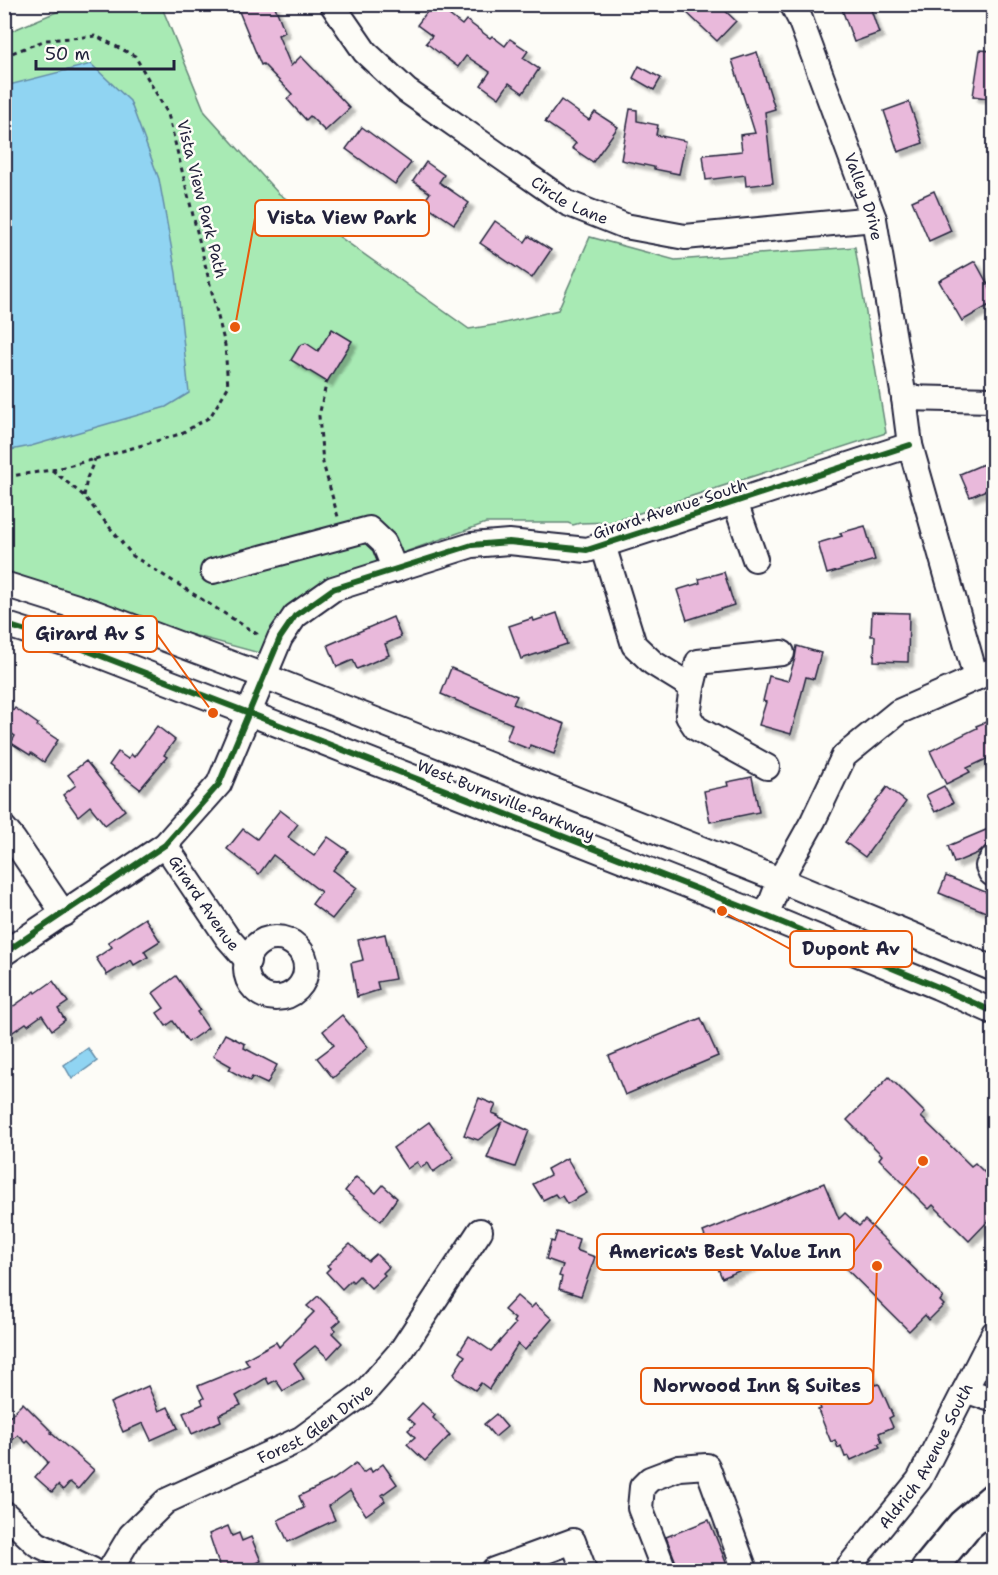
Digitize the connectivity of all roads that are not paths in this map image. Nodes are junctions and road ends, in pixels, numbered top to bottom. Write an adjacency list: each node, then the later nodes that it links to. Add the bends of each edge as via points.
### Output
1 (332, 4): 3 (street, Circle Lane, via 365,52 407,91 567,203 625,226 685,237)
2 (792, 4): 3 (street, Valley Drive)
3 (874, 219): 4 (street, Valley Drive)
4 (904, 398): 5 (street); 6 (street, Valley Drive)
5 (993, 400)
6 (910, 445): 7 (street, Girard Avenue South); 15 (street, Valley Drive)
7 (735, 502): 8 (street, Girard Avenue South); 9 (street)
8 (603, 545): 10 (street, Girard Avenue South, via 587,550 509,542 472,545); 17 (street, via 634,645 653,663)
9 (755, 560)
10 (395, 570): 11 (street, via 384,543 369,529); 16 (street, Girard Avenue South, via 333,589 295,616 280,638)
11 (213, 571)
12 (4, 584): 16 (street, West Burnsville Parkway, via 93,612)
13 (4, 624): 18 (street, West Burnsville Parkway, via 83,649)
14 (782, 653): 17 (street, via 698,662)
15 (985, 674): 24 (street, via 898,712 844,756)
16 (264, 676): 18 (street, Girard Avenue South); 24 (street, West Burnsville Parkway)
17 (692, 687): 19 (street, via 688,716 696,728)
18 (249, 713): 21 (street, Girard Avenue South, via 219,784); 26 (street, West Burnsville Parkway)
19 (767, 767)
20 (4, 828): 25 (street)
21 (165, 845): 25 (street, Girard Avenue South); 28 (street, Girard Avenue, via 227,937)
22 (993, 857): 23 (street, via 988,866)
23 (993, 875)
24 (780, 880): 26 (street); 29 (street, West Burnsville Parkway)
25 (64, 914): 27 (street, Girard Avenue South)
26 (766, 916): 30 (street, West Burnsville Parkway)
27 (4, 953)
28 (248, 961)
29 (993, 969)
30 (993, 1012)
31 (480, 1231): 38 (street, Forest Glen Drive, via 401,1351 364,1393 301,1439 166,1501 131,1535)
32 (993, 1333): 33 (street, Aldrich Avenue South)
33 (965, 1390): 34 (street); 43 (street, Aldrich Avenue South, via 919,1480)
34 (993, 1397)
35 (993, 1500): 44 (highway, via 964,1526)
36 (4, 1513): 37 (street, via 37,1544)
37 (92, 1570)
38 (110, 1570)
39 (494, 1570): 40 (street, via 573,1541)
40 (584, 1570)
41 (664, 1570): 42 (street, via 640,1508 642,1487 650,1479 679,1468 706,1466)
42 (745, 1570)
43 (846, 1570)
44 (928, 1570)

